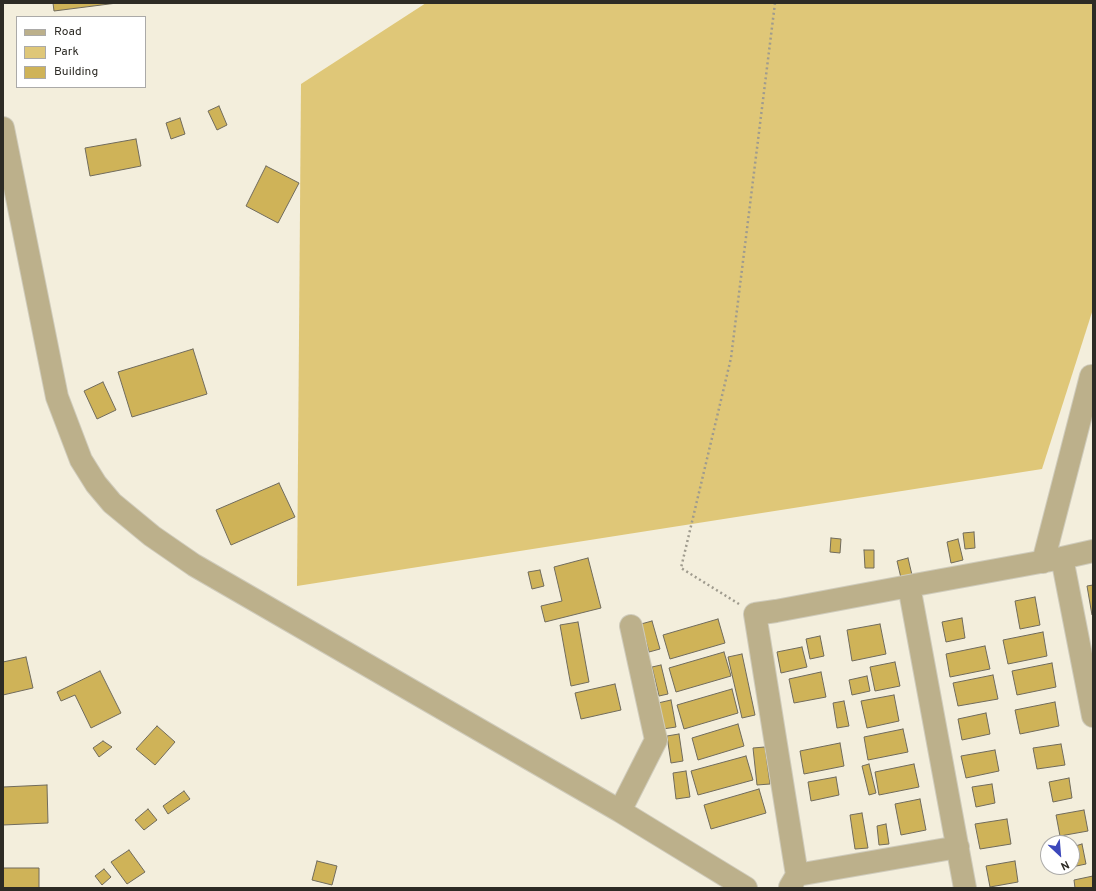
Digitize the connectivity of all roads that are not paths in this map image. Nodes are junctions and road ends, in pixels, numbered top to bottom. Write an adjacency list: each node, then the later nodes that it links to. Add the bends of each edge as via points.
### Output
1 (3, 128): 8 (street, via 57,397 81,460 112,503 152,536 194,565)
2 (1093, 376): 4 (street)
3 (1093, 551): 4 (street)
4 (1053, 560): 5 (street); 7 (street)
5 (909, 586): 9 (street); 10 (street, via 755,614)
6 (631, 626): 8 (street, via 656,740)
7 (1093, 713)
8 (620, 811): 11 (street)
9 (958, 847): 10 (street); 12 (street)
10 (793, 882)
11 (746, 888)
12 (965, 888)

